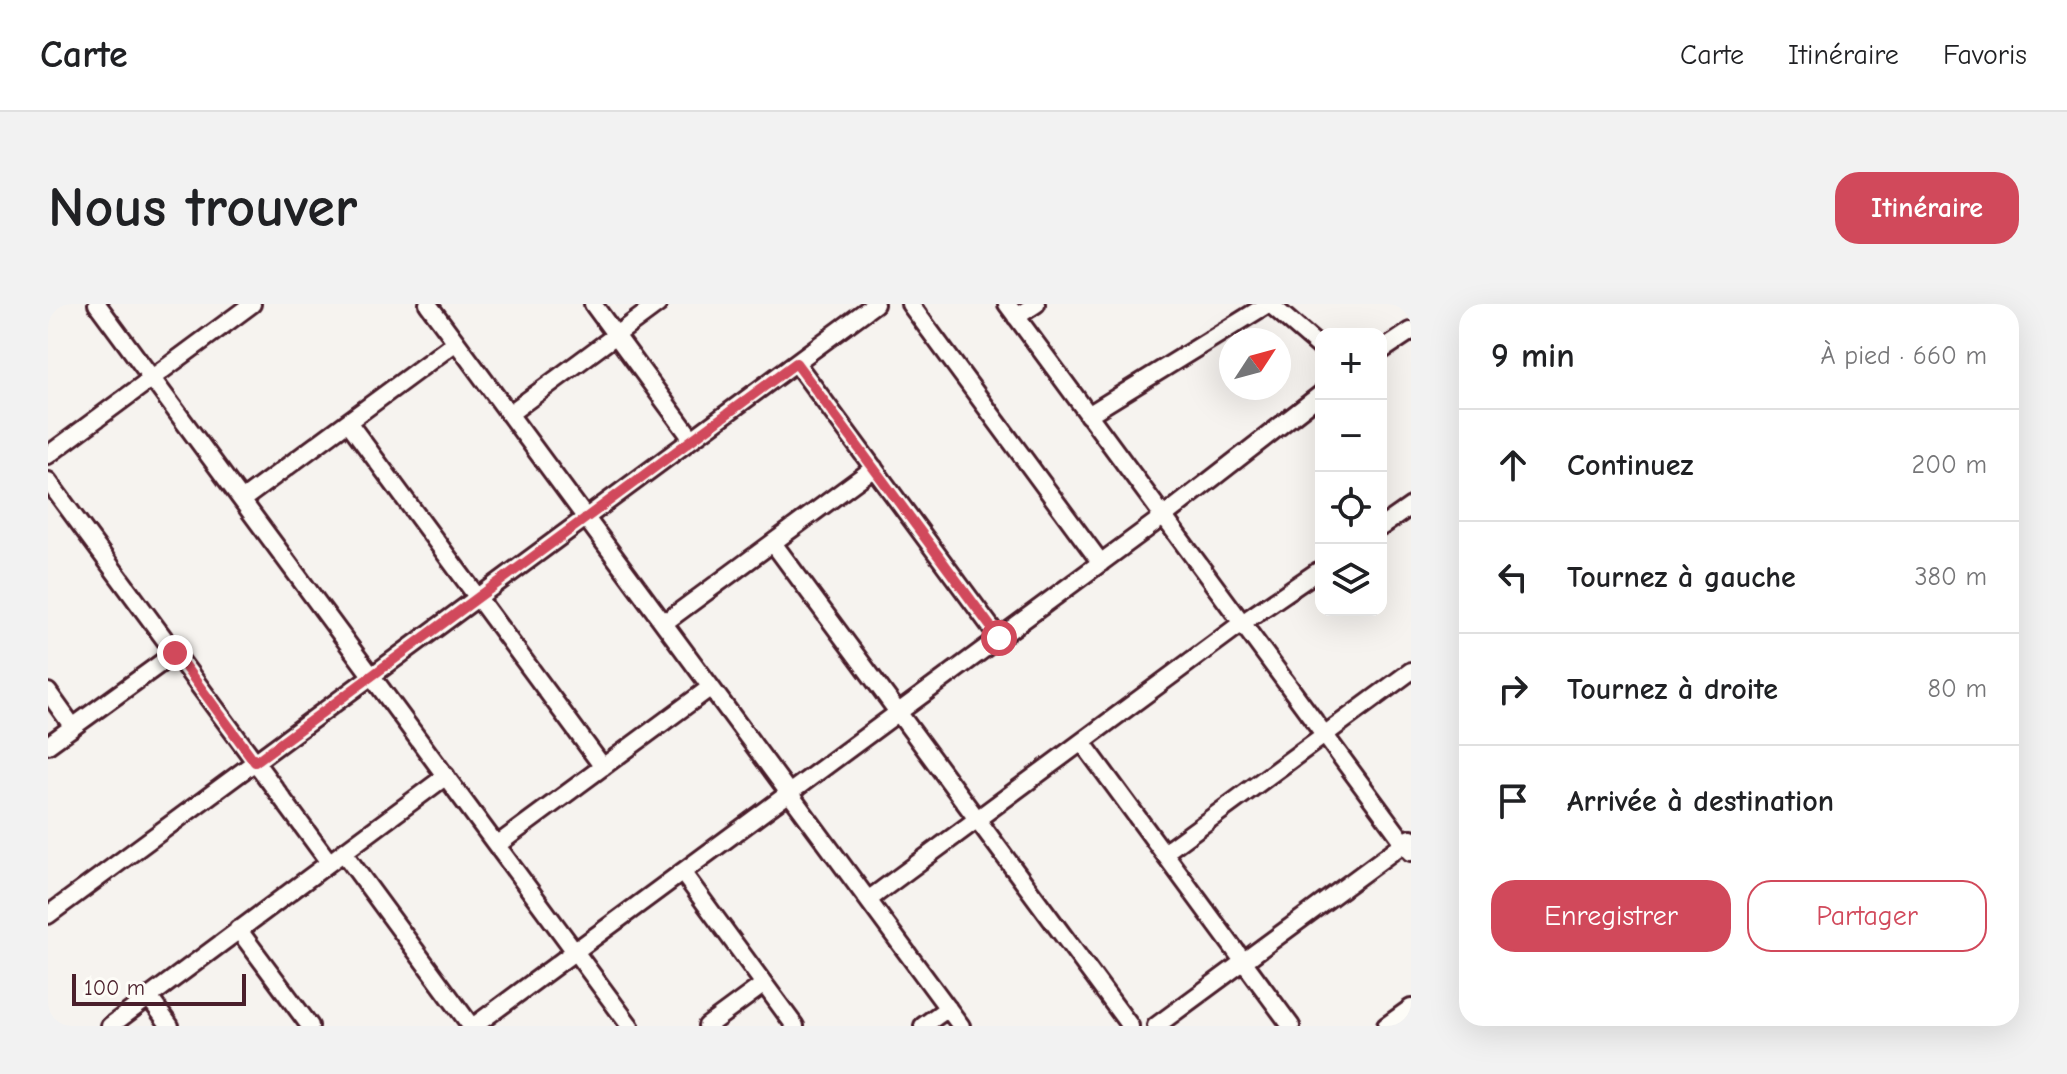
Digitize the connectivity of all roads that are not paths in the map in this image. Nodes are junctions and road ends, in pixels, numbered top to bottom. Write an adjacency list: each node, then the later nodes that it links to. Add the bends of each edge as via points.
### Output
1 (97, 304): 17 (street)
2 (252, 304): 17 (street)
3 (428, 304): 13 (street)
4 (593, 304): 12 (street)
5 (658, 304): 12 (street)
6 (875, 304): 16 (street)
7 (910, 304): 32 (street)
8 (1036, 304): 10 (street)
9 (1269, 304): 14 (street); 20 (street)
10 (1011, 310): 20 (street)
11 (1411, 331): 15 (street)
12 (616, 335): 19 (street); 22 (street)
13 (456, 342): 19 (street); 21 (street)
14 (1315, 343)
15 (1387, 347)
16 (796, 363): 22 (street); 24 (street)
17 (152, 378): 23 (street); 26 (street)
18 (1315, 399): 28 (street)
19 (509, 414): 29 (street)
20 (1088, 415): 28 (street)
21 (348, 422): 26 (street); 34 (street)
22 (692, 439): 29 (street)
23 (48, 455)
24 (874, 468): 31 (street); 37 (street)
25 (48, 481): 38 (street)
26 (242, 500): 40 (street)
27 (1411, 506): 30 (street)
28 (1164, 516): 32 (street); 36 (street)
29 (586, 518): 34 (street); 35 (street)
30 (1387, 523)
31 (773, 543): 35 (street); 43 (street)
32 (1101, 563): 37 (street)
33 (1315, 573): 36 (street)
34 (478, 597): 40 (street); 49 (street)
35 (664, 623): 41 (street)
36 (1242, 623): 45 (street); 46 (street)
37 (999, 638): 43 (street)
38 (175, 653): 44 (street); 48 (street)
39 (1411, 671): 45 (street)
40 (372, 676): 48 (street); 50 (street)
41 (711, 687): 49 (street); 51 (street)
42 (48, 692): 44 (street)
43 (899, 712): 51 (street); 52 (street)
44 (73, 727): 47 (street)
45 (1324, 735): 53 (street); 55 (street)
46 (1082, 742): 52 (street); 55 (street)
47 (48, 745)
48 (255, 762): 56 (street); 59 (street)
49 (603, 767): 54 (street)
50 (446, 776): 54 (street); 56 (street)
51 (789, 793): 57 (street); 58 (street)
52 (978, 819): 58 (street); 76 (street)
53 (1409, 844): 62 (street)
54 (497, 845): 61 (street)
55 (1164, 853): 62 (street)
56 (336, 857): 60 (street); 70 (street)
57 (682, 872): 61 (street); 63 (street)
58 (868, 900): 65 (street)
59 (48, 915)
60 (238, 929): 64 (street); 69 (street)
61 (575, 951): 70 (street); 71 (street)
62 (1244, 962): 77 (street); 78 (street)
63 (764, 984): 72 (street); 73 (street)
64 (148, 996): 67 (street); 68 (street)
65 (948, 1008): 74 (street); 75 (street)
66 (1411, 1008): 79 (street)
67 (110, 1026)
68 (170, 1026)
69 (310, 1026)
70 (472, 1026)
71 (630, 1026)
72 (707, 1026)
73 (795, 1026)
74 (923, 1026)
75 (961, 1026)
76 (1130, 1026)
77 (1156, 1026)
78 (1291, 1026)
79 (1386, 1026)

